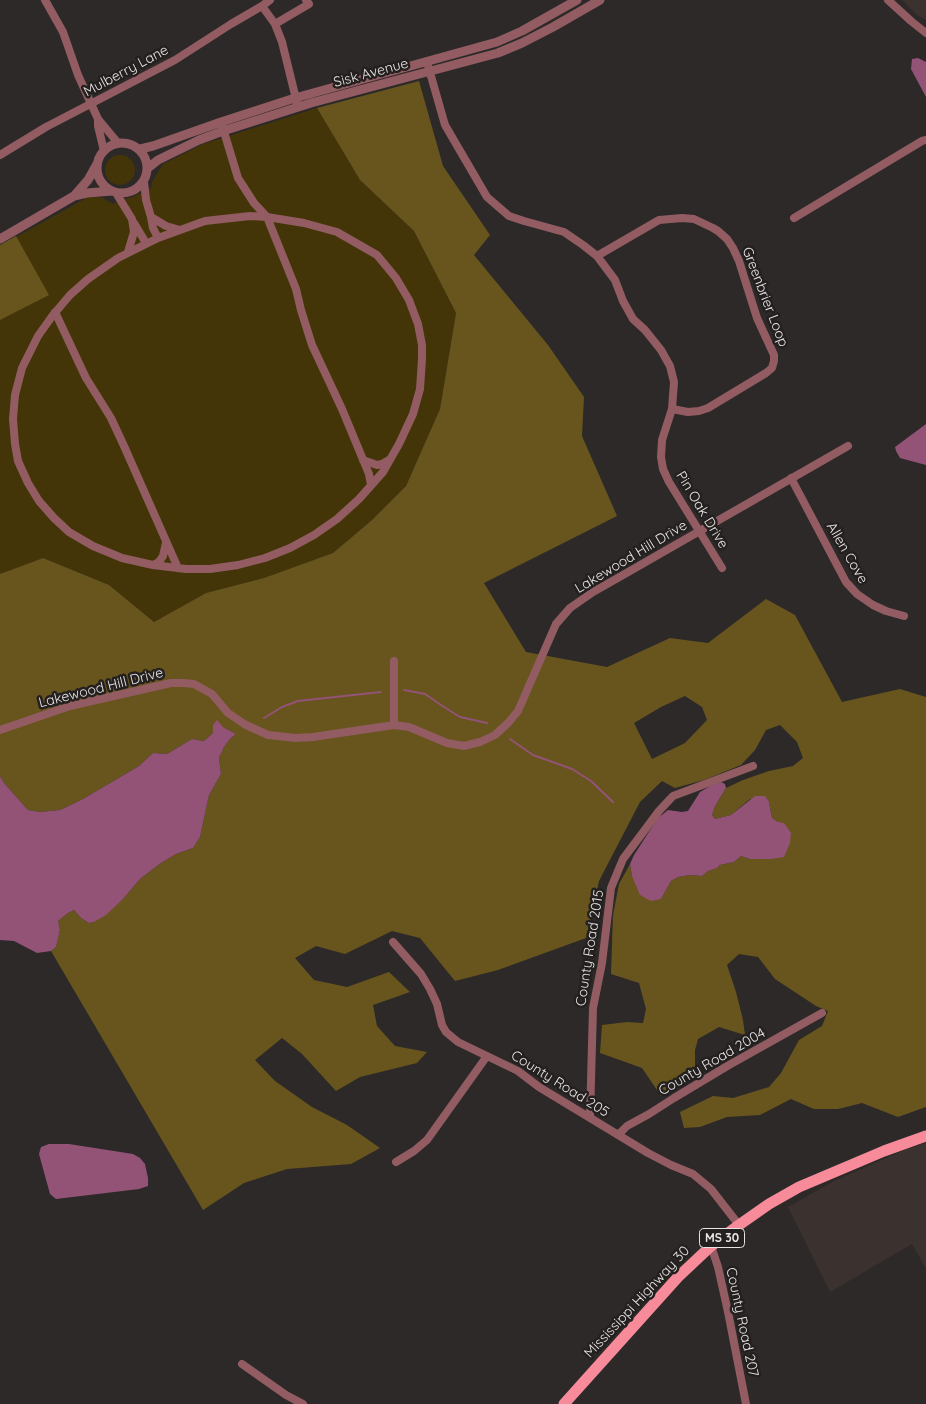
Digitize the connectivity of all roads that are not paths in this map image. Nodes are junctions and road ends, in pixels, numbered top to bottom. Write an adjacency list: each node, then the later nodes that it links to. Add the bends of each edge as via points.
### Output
1 (45, 0): 12 (street, via 63,32)
2 (270, 0): 7 (street, Mulberry Lane)
3 (306, 0): 8 (street, via 309,4)
4 (577, 0): 10 (street, Sisk Avenue, via 522,31)
5 (600, 0): 10 (street, Sisk Avenue, via 498,53)
6 (888, 0): 9 (street)
7 (262, 6): 8 (street); 12 (street, Mulberry Lane, via 175,60)
8 (275, 24): 11 (street)
9 (926, 33)
10 (428, 67): 11 (street, Sisk Avenue); 34 (street, Pin Oak Drive, via 445,124 487,197 509,216 564,232)
11 (296, 103): 14 (street, Sisk Avenue)
12 (91, 104): 13 (street); 19 (street, Mulberry Lane)
13 (98, 119): 16 (street); 18 (street)
14 (222, 126): 17 (street, Sisk Avenue); 21 (street, Sisk Avenue); 26 (street, via 238,178)
15 (926, 140): 27 (street)
16 (118, 143): 17 (street); 18 (street)
17 (140, 149): 21 (street)
18 (104, 151): 20 (street)
19 (0, 155)
20 (97, 163): 23 (street, via 100,180); 24 (street)
21 (148, 168): 22 (street)
22 (144, 182): 23 (street, via 132,192); 25 (street)
23 (114, 192): 24 (street); 28 (street)
24 (74, 196): 31 (street)
25 (151, 217): 29 (street); 30 (street)
26 (267, 217): 29 (street, via 205,221); 38 (street, via 337,232 360,244 377,255 409,300 422,345 420,389 413,414); 39 (street, via 296,290 312,345)
27 (794, 218)
28 (132, 219): 32 (street); 33 (street, via 134,232)
29 (180, 230): 30 (street)
30 (158, 238): 32 (street)
31 (0, 239)
32 (146, 243): 33 (street)
33 (128, 252): 35 (street, via 88,279)
34 (597, 256): 36 (street, Pin Oak Drive, via 615,280 633,318 661,350 670,366 674,382); 36 (street, Greenbrier Loop, via 659,220 682,218 694,218 713,228 733,248 762,331 772,346 772,368 708,408 688,412)
35 (55, 312): 43 (street, via 86,378 116,430); 44 (street, via 22,368 15,395 13,419 18,461 39,501 69,532 122,558)
36 (672, 409): 42 (street, Pin Oak Drive, via 662,440 663,469)
37 (848, 446): 40 (street, Lakewood Hill Drive)
38 (391, 458): 39 (street, via 377,465); 41 (street)
39 (363, 460): 41 (street)
40 (791, 478): 42 (street, Lakewood Hill Drive); 47 (street, Allen Cove, via 848,584 873,605)
41 (371, 485): 45 (street, via 337,519 290,548 238,565 210,569)
42 (699, 531): 46 (street, Pin Oak Drive); 49 (street, Lakewood Hill Drive, via 570,608 556,624 518,711 495,735 464,746 409,727)
43 (166, 541): 44 (street, via 163,556); 45 (street)
44 (153, 565): 45 (street)
45 (178, 568)
46 (722, 568)
47 (904, 616)
48 (394, 661): 49 (street)
49 (394, 726): 50 (street, Lakewood Hill Drive, via 313,737 268,734 228,713 212,694 194,684 171,683 70,706)
50 (0, 730)
51 (753, 766): 55 (street, County Road 2015, via 673,796 624,859 611,888 593,1008)
52 (394, 942): 54 (street, County Road 205, via 430,989 446,1032 458,1042)
53 (822, 1013): 56 (street, County Road 2004, via 627,1126)
54 (487, 1056): 55 (street, County Road 205); 58 (street, via 427,1140)
55 (590, 1117): 56 (street, County Road 205)
56 (618, 1135): 59 (street, County Road 205, via 704,1182)
57 (926, 1136): 59 (main road, Mississippi Highway 30 / MS 30, via 799,1187)
58 (396, 1162)
59 (739, 1225): 60 (main road, Mississippi Highway 30 / MS 30)
60 (711, 1246): 63 (main road, Mississippi Highway 30 / MS 30, via 678,1277); 64 (street, County Road 207)
61 (242, 1364): 62 (street)
62 (303, 1404)
63 (564, 1404)
64 (746, 1404)

